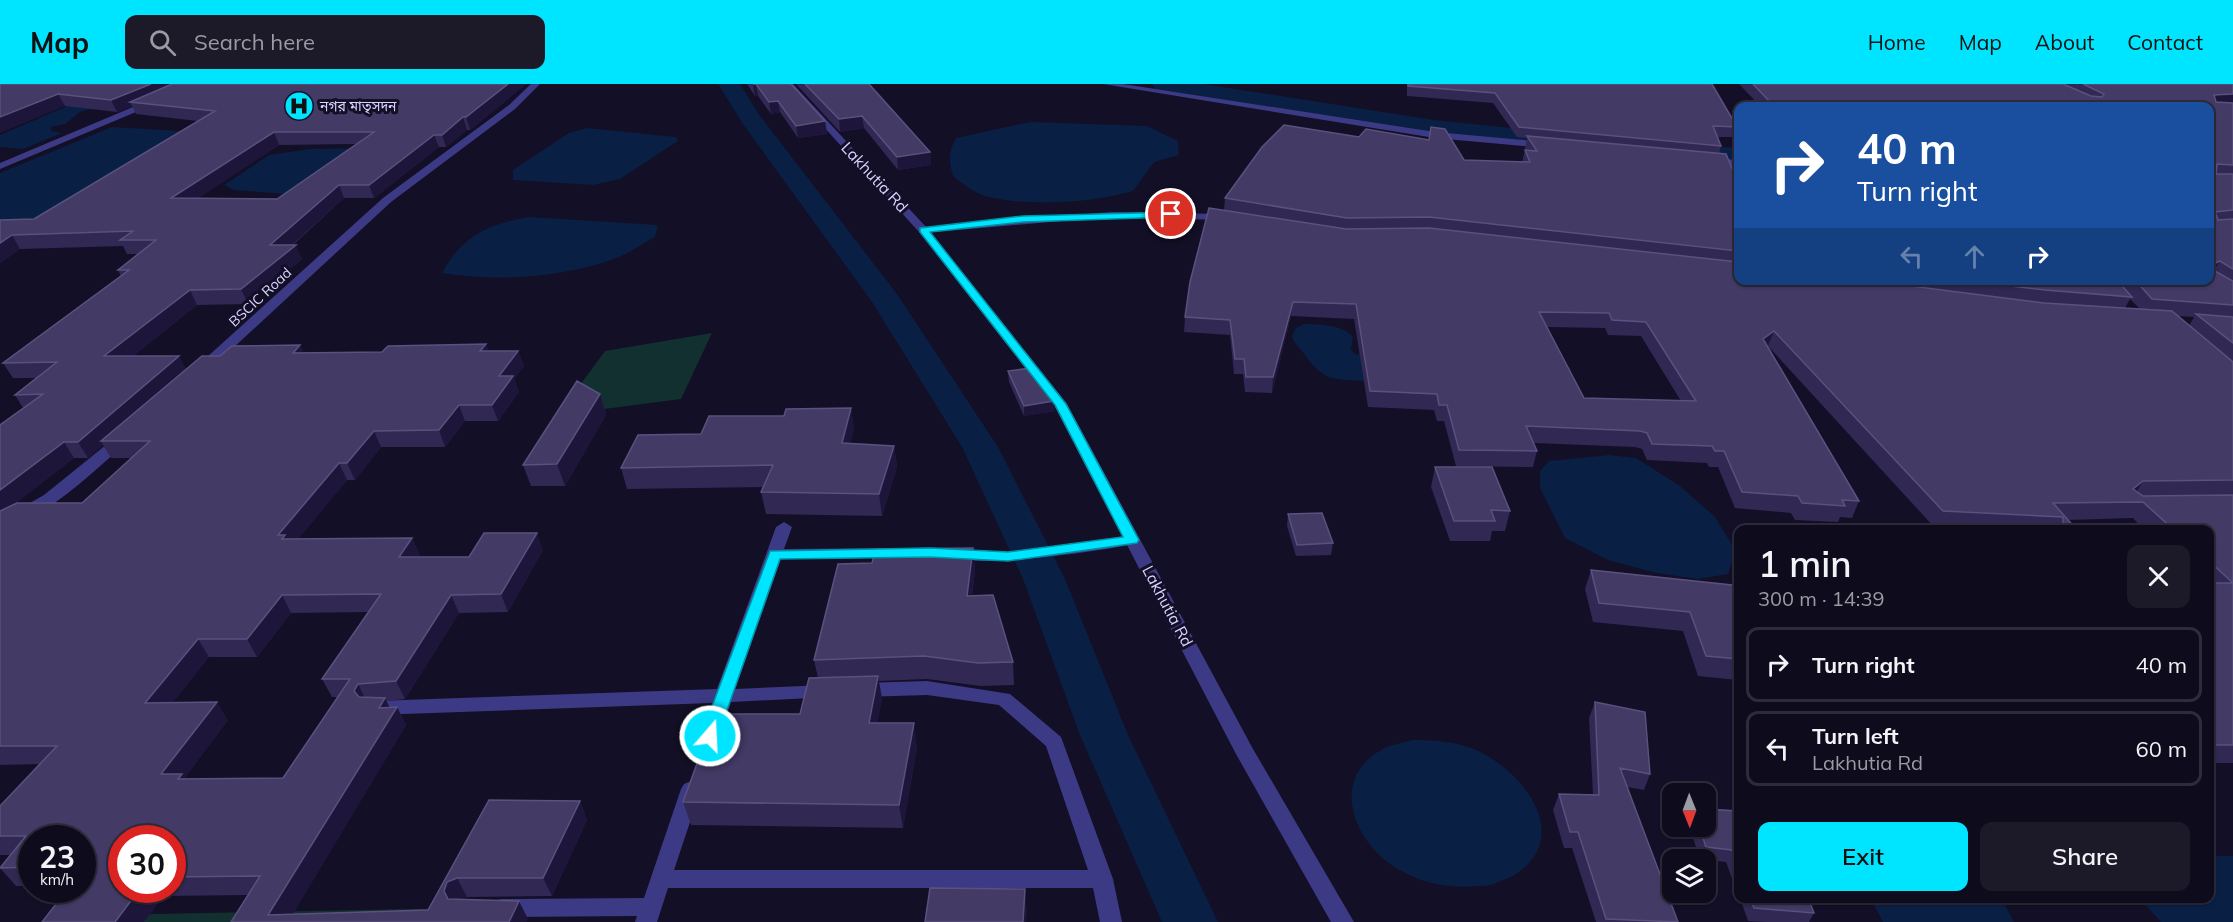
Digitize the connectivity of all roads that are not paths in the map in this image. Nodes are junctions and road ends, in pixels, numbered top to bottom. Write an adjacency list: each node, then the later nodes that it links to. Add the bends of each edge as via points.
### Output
1 (536, 84): 11 (street, BSCIC Road, via 512,107 387,200)
2 (789, 84): 10 (street, Lakhutia Rd)
3 (1107, 84): 5 (street, via 1435,135)
4 (164, 98): 8 (street)
5 (1552, 146)
6 (1704, 160): 7 (street)
7 (1734, 163)
8 (0, 166)
9 (1235, 219): 10 (street, via 1153,213 1023,219)
10 (923, 230): 15 (street, Lakhutia Rd, via 1060,404)
11 (193, 376)
12 (130, 431): 13 (street, via 76,478 19,518)
13 (0, 525)
14 (784, 527): 18 (street)
15 (1132, 540): 17 (street, via 1008,557); 28 (street, Lakhutia Rd, via 1246,754)
16 (908, 553): 18 (street)
17 (942, 553)
18 (775, 554): 19 (street)
19 (724, 695): 20 (street); 21 (street); 24 (street, via 927,688 1004,699 1054,742)
20 (375, 708)
21 (705, 749)
22 (697, 771): 23 (street)
23 (659, 879): 24 (street); 26 (street)
24 (1102, 879): 27 (street)
25 (479, 908): 26 (street)
26 (647, 914)
27 (1111, 922)
28 (1343, 922)

